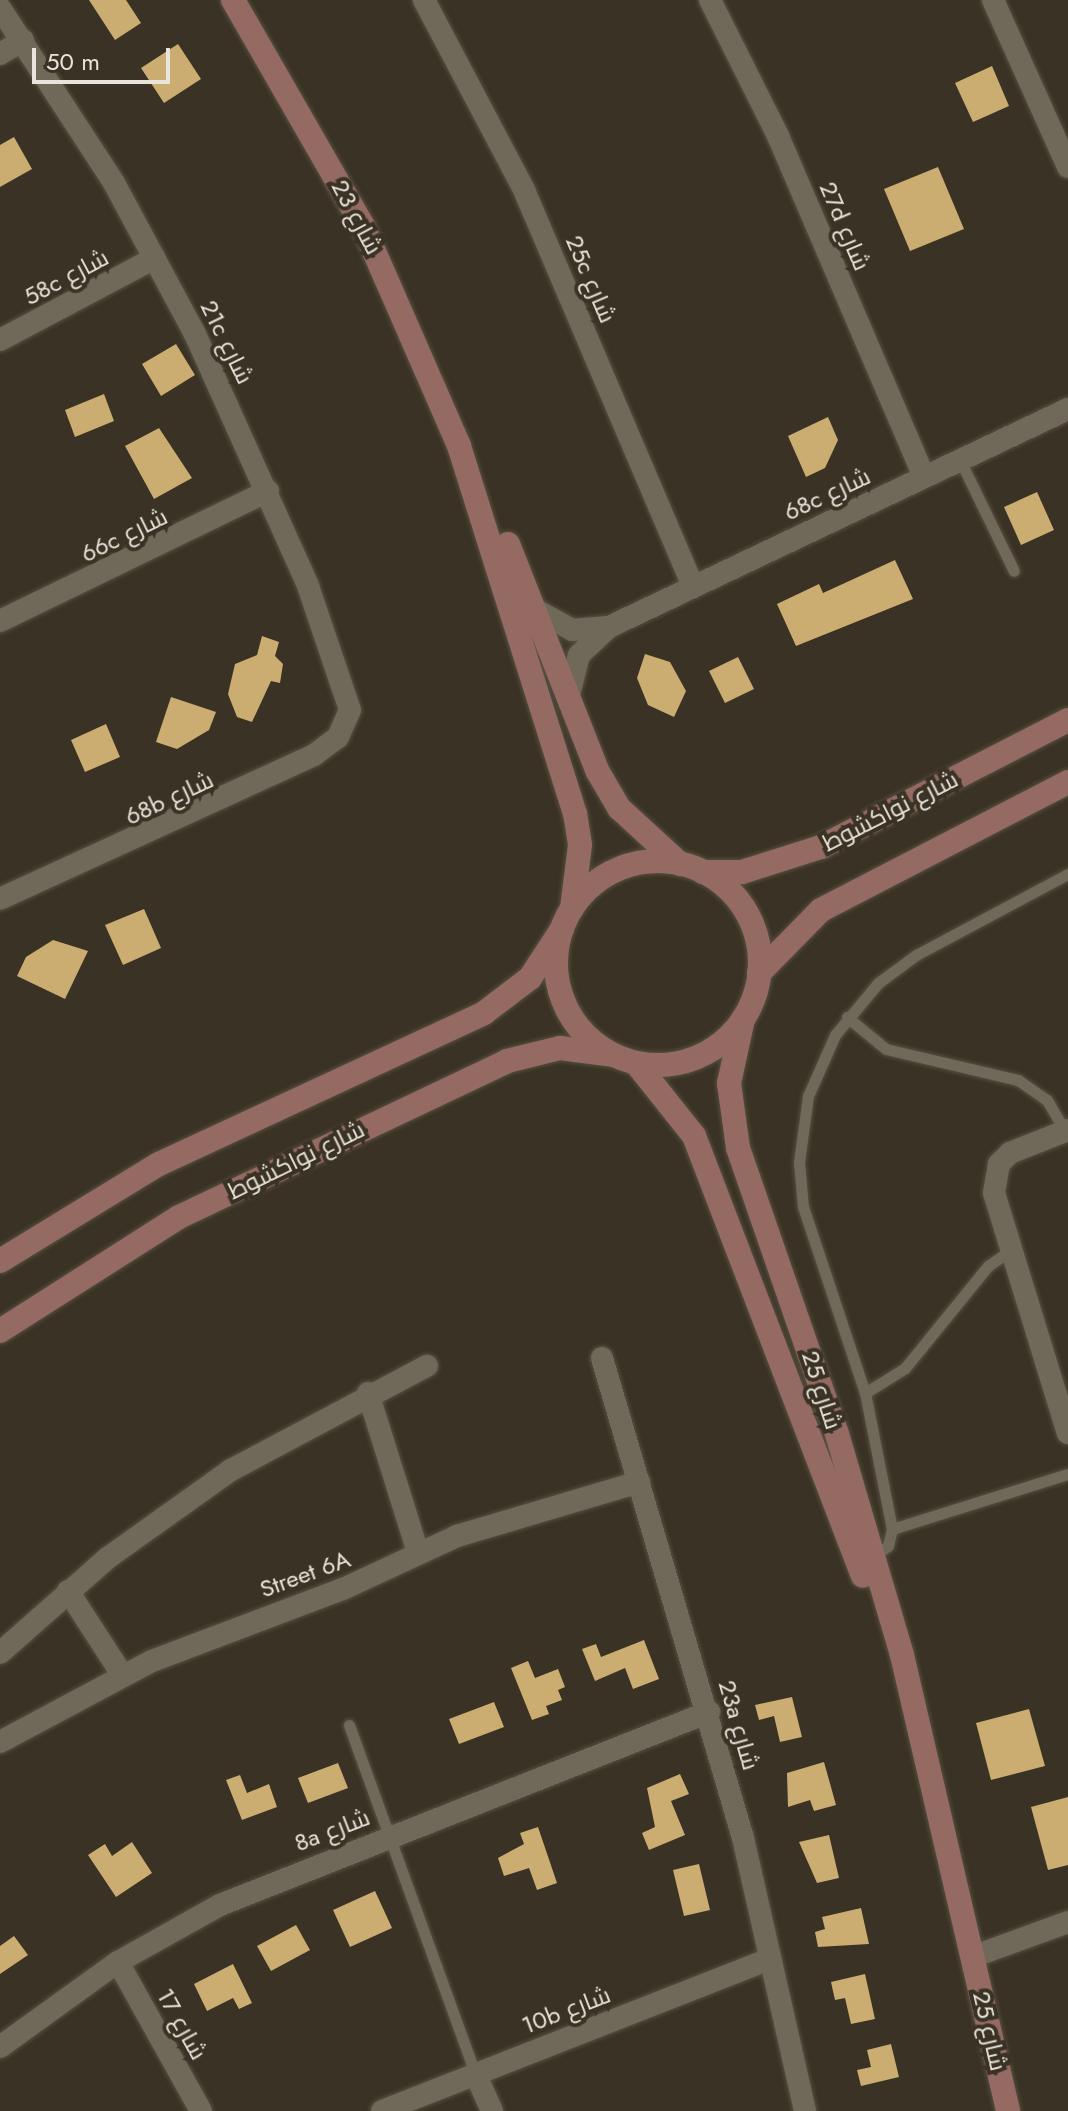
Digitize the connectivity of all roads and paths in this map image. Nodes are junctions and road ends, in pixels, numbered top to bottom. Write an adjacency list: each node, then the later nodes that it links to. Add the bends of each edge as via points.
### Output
1 (233, 0): 12 (street, شارع 23, via 363,226)
2 (424, 0): 17 (street, 25c شارع, via 524,190)
3 (710, 0): 14 (street, 27d شارع, via 778,136)
4 (993, 0): 8 (street)
5 (0, 8): 6 (street, 21c شارع)
6 (23, 40): 7 (street); 9 (street, 21c شارع)
7 (0, 54)
8 (1068, 167)
9 (155, 258): 10 (street, 58c شارع); 15 (street, 21c شارع)
10 (0, 340)
11 (1068, 409): 13 (street, 68c شارع)
12 (459, 446): 18 (street, شارع 23); 28 (street, شارع 23, via 575,813 580,845)
13 (960, 460): 14 (street, 68c شارع); 16 (lane)
14 (924, 477): 17 (street, 68c شارع)
15 (268, 491): 19 (street, 66c شارع); 23 (street, 21c شارع, via 345,682)
16 (1014, 571)
17 (693, 587): 20 (street, 68c شارع)
18 (538, 611): 20 (street, 68c شارع, via 572,630); 21 (street, شارع 23)
19 (0, 621)
20 (609, 627): 21 (street, 68c شارع, via 579,655)
21 (569, 695): 25 (street, شارع 23, via 619,808)
22 (1068, 720): 25 (street, شارع نواكشوط, via 821,847 742,872)
23 (347, 725): 27 (street, 68b شارع, via 327,747 195,816)
24 (1068, 782): 29 (street, via 821,910)
25 (692, 868): 28 (street, via 643,863 608,874); 29 (street, via 740,904 759,949)
26 (1068, 874): 30 (lane, via 916,955)
27 (0, 899)
28 (567, 919): 32 (street, via 557,966 564,1002 593,1041); 35 (street, via 530,978 484,1013 159,1164)
29 (759, 973): 31 (street)
30 (847, 1017): 33 (lane, via 886,1049 1018,1080 1047,1100); 40 (lane, via 808,1096 800,1185 808,1229)
31 (743, 1019): 32 (street, via 708,1053 673,1064); 46 (street, شارع 25, via 729,1083 738,1148)
32 (625, 1059): 36 (street, شارع نواكشوط, via 560,1048 507,1061 179,1217); 53 (street, شارع 25, via 694,1136 850,1537)
33 (1067, 1130): 34 (street, via 1023,1144 999,1164 994,1193)
34 (1011, 1250): 40 (lane, via 988,1266 905,1368); 41 (street)
35 (0, 1261)
36 (0, 1331)
37 (602, 1358): 43 (street, 23a شارع)
38 (427, 1366): 39 (street)
39 (368, 1393): 45 (street); 47 (street, via 231,1470)
40 (865, 1393): 44 (lane)
41 (1068, 1433)
42 (1068, 1474): 44 (lane)
43 (639, 1482): 45 (street, Street 6A); 50 (street, 23a شارع)
44 (892, 1529): 46 (lane, via 888,1546)
45 (418, 1553): 49 (street, Street 6A)
46 (873, 1556): 53 (street, شارع 25)
47 (68, 1591): 48 (street); 49 (street)
48 (0, 1653)
49 (123, 1676): 52 (street, Street 6A)
50 (709, 1712): 54 (street, 8a شارع); 57 (street, 23a شارع)
51 (349, 1725): 54 (lane)
52 (0, 1742)
53 (926, 1764): 56 (street, شارع 25)
54 (388, 1836): 58 (street, 8a شارع, via 220,1905); 60 (lane)
55 (1061, 1924): 56 (street)
56 (971, 1951): 65 (street, شارع 25)
57 (770, 1959): 60 (street, 10b شارع); 64 (street, 23a شارع)
58 (118, 1962): 59 (street, 8a شارع); 61 (street, شارع 17)
59 (0, 2047)
60 (475, 2073): 62 (street, 10b شارع); 63 (street)
61 (201, 2111)
62 (382, 2111)
63 (492, 2111)
64 (805, 2111)
65 (1008, 2111)

